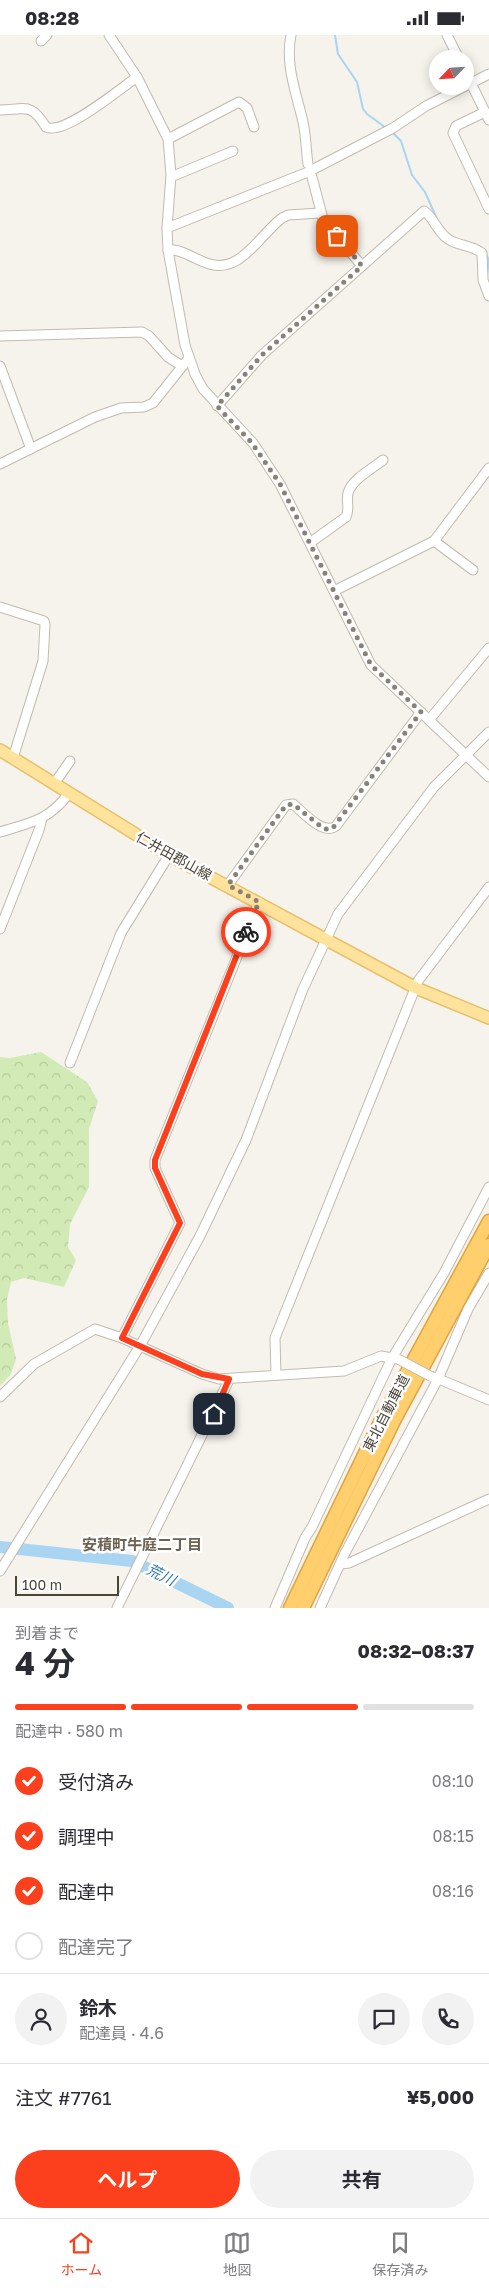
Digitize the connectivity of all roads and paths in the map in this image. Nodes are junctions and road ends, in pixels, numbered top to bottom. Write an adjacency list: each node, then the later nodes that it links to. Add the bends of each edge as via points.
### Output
1 (109, 35): 6 (street)
2 (291, 35): 15 (street, via 288,56)
3 (447, 35): 4 (street)
4 (454, 50)
5 (489, 75): 7 (street)
6 (136, 77): 10 (street, via 78,118 56,129 46,127 33,110); 13 (street)
7 (474, 82)
8 (474, 90): 11 (street)
9 (448, 95): 20 (street, via 426,106 394,129 308,172)
10 (0, 109)
11 (487, 116): 18 (street, via 456,126 453,133)
12 (254, 127): 13 (street, via 247,108 239,102)
13 (168, 139): 16 (street)
14 (234, 151): 16 (street)
15 (308, 164)
16 (171, 177): 20 (street)
17 (312, 177): 19 (street)
18 (489, 209)
19 (320, 213): 21 (street, via 282,217 249,253 226,264 211,265 176,250); 22 (street)
20 (167, 228): 21 (street)
21 (168, 250): 25 (street)
22 (362, 266): 23 (street, via 426,211 447,239 482,253 483,280); 28 (street, via 262,355)
23 (489, 296)
24 (0, 336): 27 (street, via 142,332)
25 (189, 358): 27 (street); 28 (street, via 203,389)
26 (0, 366): 29 (street)
27 (182, 366): 29 (street, via 153,403 144,407 121,408 95,417)
28 (217, 406): 33 (street, via 266,461)
29 (30, 449): 31 (street)
30 (383, 460): 33 (street, via 350,489 346,517)
31 (0, 465)
32 (489, 468): 34 (street)
33 (310, 541): 36 (street)
34 (434, 541): 35 (street); 36 (street)
35 (473, 570)
36 (334, 591): 39 (street, via 371,665)
37 (0, 607): 44 (street, via 38,618 45,625 43,661)
38 (489, 648): 40 (street)
39 (421, 712): 40 (street); 52 (street, via 336,826 324,829 293,804 286,805)
40 (429, 720): 43 (street)
41 (489, 732): 43 (street)
42 (0, 750): 44 (main road, 仁井田郡山線)
43 (465, 754): 46 (street); 56 (street, via 407,821 338,914)
44 (13, 758): 47 (main road, 仁井田郡山線)
45 (70, 761): 47 (street)
46 (489, 777)
47 (54, 784): 48 (main road, 仁井田郡山線)
48 (69, 793): 49 (street, via 55,811); 51 (main road, 仁井田郡山線)
49 (42, 818): 50 (street); 55 (street)
50 (0, 832)
51 (169, 855): 52 (main road, 仁井田郡山線); 59 (street, via 121,933)
52 (228, 885): 54 (main road, 仁井田郡山線)
53 (489, 887): 57 (street)
54 (259, 902): 56 (main road, 仁井田郡山線); 64 (street, via 155,1160 155,1168 180,1223)
55 (0, 929)
56 (325, 939): 57 (main road, 仁井田郡山線); 65 (street, via 246,1140 200,1236)
57 (416, 987): 58 (main road, 仁井田郡山線); 67 (street, via 275,1338)
58 (489, 1018)
59 (70, 1063)
60 (489, 1187): 66 (street)
61 (489, 1221): 77 (highway, 東北自動車道, via 382,1418)
62 (489, 1245): 78 (highway, 東北自動車道, via 394,1421)
63 (489, 1273): 68 (street)
64 (122, 1338): 65 (street); 70 (street, via 100,1329 93,1330 34,1364)
65 (140, 1346): 69 (street, via 208,1377); 74 (street)
66 (395, 1359): 67 (street, via 381,1356 344,1371); 68 (street, bridge); 76 (street, via 304,1538)
67 (276, 1375): 69 (street)
68 (435, 1378): 71 (street); 73 (street)
69 (229, 1379): 75 (street)
70 (0, 1397)
71 (489, 1400)
72 (489, 1499): 73 (street, via 349,1563)
73 (341, 1563): 79 (street)
74 (0, 1571)
75 (117, 1608)
76 (274, 1608)
77 (290, 1608)
78 (304, 1608)
79 (320, 1608)

